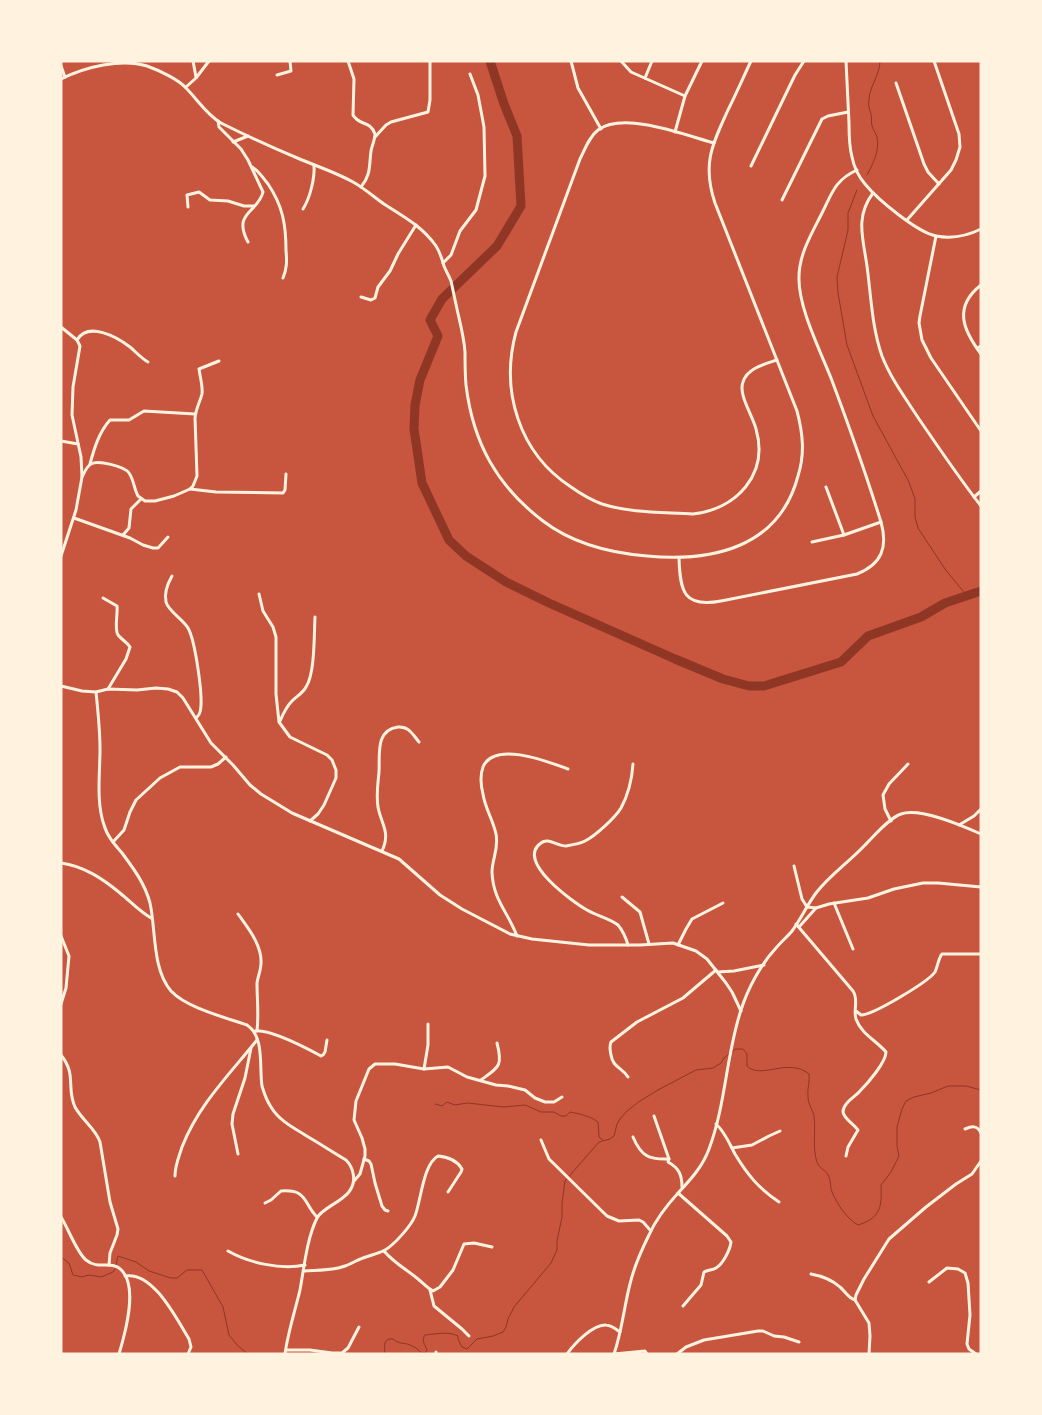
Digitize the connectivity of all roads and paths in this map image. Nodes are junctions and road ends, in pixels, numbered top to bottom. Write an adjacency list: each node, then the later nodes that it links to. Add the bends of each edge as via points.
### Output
1 (193, 61): 19 (street)
2 (209, 61): 19 (street)
3 (290, 61): 17 (street, via 292,71)
4 (348, 61): 29 (street, via 354,78 353,115 356,120 371,126)
5 (430, 61): 29 (street, via 428,112 391,122)
6 (571, 61): 26 (street, via 578,88)
7 (621, 61): 20 (street, via 631,72)
8 (652, 61): 20 (street)
9 (702, 61): 23 (street)
10 (751, 61): 31 (street)
11 (804, 61): 34 (street)
12 (846, 61): 24 (street)
13 (934, 61): 36 (street, via 960,142 954,165)
14 (134, 63): 18 (street, via 100,66); 22 (street, via 152,68)
15 (61, 66): 18 (street)
16 (470, 74): 48 (street, via 480,102 485,132 485,176 476,210 460,231 451,255)
17 (277, 75)
18 (63, 78)
19 (196, 78): 22 (street)
20 (645, 78): 23 (street)
21 (896, 83): 36 (street, via 925,168)
22 (186, 87): 25 (street)
23 (685, 96): 27 (street)
24 (848, 112): 35 (street, via 850,150); 39 (street, via 822,119)
25 (218, 121): 28 (street); 30 (street)
26 (601, 128): 27 (street, via 637,122); 57 (street, via 580,159 512,350 510,377 514,406 527,440 538,457 567,484 603,504 624,509 693,514 714,510 742,493 752,478 759,456 756,427 742,392 742,382 750,371)
27 (675, 132): 31 (street)
28 (249, 136): 30 (street); 32 (street)
29 (375, 137): 37 (street, via 369,174)
30 (233, 142): 33 (street)
31 (714, 143): 57 (street, via 709,164 711,192)
32 (314, 165): 37 (street); 42 (street, via 314,177)
33 (252, 166): 40 (street, via 262,192); 49 (street, via 278,199 283,214 287,264)
34 (751, 166)
35 (857, 170): 38 (street); 74 (street, via 841,179 828,201 804,251 799,284 803,305)
36 (939, 184): 43 (street)
37 (361, 187): 44 (street)
38 (873, 193): 43 (street); 70 (street, via 864,209 862,228 874,321 883,358 905,397)
39 (782, 200)
40 (254, 206): 41 (street, via 210,200 199,192 187,195); 47 (street, via 244,221)
41 (188, 207)
42 (303, 209)
43 (907, 221): 46 (street)
44 (416, 225): 48 (street, via 436,246); 51 (street, via 374,299)
45 (981, 229): 46 (street, via 960,236)
46 (936, 236): 61 (street, via 921,307 920,332 931,358)
47 (248, 242)
48 (443, 261): 80 (street, via 463,340 472,417 481,445 502,481 542,520 573,538 614,552)
49 (283, 278)
50 (981, 286): 55 (street, via 971,294 963,313 966,330)
51 (361, 297)
52 (61, 327): 53 (street)
53 (77, 340): 58 (street, via 85,332 100,332 127,345); 63 (street, via 80,349 72,407)
54 (981, 346): 55 (street)
55 (977, 348): 56 (street)
56 (981, 354)
57 (777, 360): 80 (street, via 797,411 802,436 803,456 791,498 773,522 752,539 728,550)
58 (148, 362)
59 (219, 362): 60 (street, via 199,369 202,394)
60 (195, 414): 64 (street, via 144,412 128,420 110,420 98,440); 68 (street, via 197,476)
61 (981, 431)
62 (61, 441): 63 (street)
63 (78, 444): 66 (street)
64 (90, 465): 66 (street); 71 (street, via 100,462 126,470)
65 (286, 474): 68 (street, via 282,493)
66 (82, 477): 73 (street)
67 (826, 487): 75 (street)
68 (190, 489): 71 (street, via 155,501)
69 (981, 492): 70 (street)
70 (974, 497): 72 (street)
71 (141, 499): 76 (street, via 131,509 129,528)
72 (981, 506)
73 (74, 518): 76 (street); 79 (street)
74 (881, 522): 75 (street); 80 (street, via 884,547 870,569 835,580 721,601 701,603 686,594 680,584)
75 (844, 535): 78 (street)
76 (122, 536): 77 (street, via 155,549)
77 (168, 537)
78 (812, 542)
79 (61, 556)
80 (679, 558)
81 (172, 576): 88 (street, via 166,600 188,627 193,642 201,699)
82 (260, 594): 89 (street, via 263,611 276,637)
83 (104, 598): 86 (street, via 117,606 116,632 130,647)
84 (315, 618): 89 (street, via 308,686 291,702)
85 (61, 686): 87 (street)
86 (108, 689): 87 (street); 88 (street, via 172,690 183,698)
87 (96, 692): 100 (street, via 101,815)
88 (196, 718): 91 (street, via 210,743)
89 (279, 722): 96 (street, via 290,737 323,752 335,766 334,784 321,810)
90 (419, 742): 101 (street, via 410,730 400,727 386,732 380,744 377,796 386,834)
91 (226, 758): 96 (street, via 261,794); 100 (street, via 206,768 180,767 160,778 136,800 124,830)
92 (633, 764): 115 (street, via 632,778 616,815 589,839 563,846 544,841 535,852 536,861 545,876 585,909 617,925)
93 (908, 764): 97 (street, via 883,795)
94 (568, 768): 114 (street, via 518,754 494,756 482,770 483,796 497,837 492,867 494,886)
95 (981, 809): 98 (street)
96 (310, 821): 101 (street)
97 (891, 821): 98 (street, via 903,813 912,813); 108 (street, via 823,885)
98 (958, 825): 99 (street)
99 (981, 834)
100 (113, 842): 111 (street, via 143,883)
101 (382, 851): 114 (street, via 403,862 455,905)
102 (61, 863): 111 (street, via 77,866 98,877)
103 (794, 866): 108 (street)
104 (981, 887): 107 (street, via 923,883 868,898)
105 (622, 897): 116 (street, via 640,912)
106 (723, 903): 117 (street, via 692,919)
107 (834, 903): 109 (street); 118 (street)
108 (806, 907): 109 (street); 112 (street)
109 (816, 908): 112 (street)
110 (238, 914): 126 (street, via 258,946 261,958)
111 (152, 918): 126 (street, via 159,970 170,990 186,1003)
112 (798, 926): 120 (street); 124 (street, via 853,991)
113 (61, 936): 122 (street, via 68,956 66,988)
114 (517, 936): 115 (street, via 571,944)
115 (628, 945): 116 (street)
116 (650, 945): 117 (street)
117 (678, 945): 121 (street, via 701,954)
118 (853, 949)
119 (981, 954): 124 (street, via 942,954 934,972 910,991 871,1014 862,1015)
120 (764, 965): 121 (street); 123 (street)
121 (716, 971): 123 (street); 133 (street, via 683,998 637,1022 611,1042 613,1064)
122 (61, 1004)
123 (741, 1011): 137 (street)
124 (855, 1011): 145 (street, via 860,1027 886,1050 886,1054 864,1088 844,1107 845,1117 858,1130)
125 (428, 1024): 132 (street)
126 (256, 1031): 127 (street); 128 (street, via 286,1039 320,1056 325,1052)
127 (257, 1040): 130 (street); 150 (street, via 262,1085 271,1108 284,1121 349,1163)
128 (327, 1040)
129 (497, 1043): 134 (street, via 499,1062 495,1070)
130 (251, 1047): 144 (street, via 233,1114); 149 (street, via 211,1095 190,1128 177,1161)
131 (61, 1055): 163 (street, via 70,1071 75,1107 100,1142 118,1229)
132 (424, 1069): 134 (street, via 448,1067); 146 (street, via 403,1064 380,1064 370,1068 358,1095 354,1116 364,1145)
133 (628, 1078)
134 (481, 1081): 135 (street, via 525,1090 545,1102 554,1102)
135 (562, 1097)
136 (654, 1116): 147 (street)
137 (716, 1124): 143 (street); 151 (street, via 707,1155)
138 (965, 1129): 140 (street, via 974,1126)
139 (780, 1131): 143 (street, via 752,1145)
140 (981, 1133)
141 (633, 1137): 147 (street, via 646,1155 657,1160)
142 (541, 1140): 159 (street, via 551,1162 607,1216 619,1221 639,1220)
143 (732, 1148): 154 (street, via 755,1183)
144 (238, 1154)
145 (846, 1156)
146 (364, 1159): 150 (street); 156 (street, via 372,1164 382,1206)
147 (670, 1159): 151 (street, via 668,1162 674,1165 682,1178)
148 (981, 1161): 170 (street, via 972,1174 889,1239 864,1278)
149 (175, 1176)
150 (354, 1182): 158 (street, via 342,1200)
151 (682, 1188): 153 (street)
152 (448, 1192): 161 (street, via 462,1169 452,1160 436,1157 424,1180 412,1220)
153 (678, 1193): 159 (street); 171 (street, via 732,1242 719,1266 704,1272 701,1285)
154 (779, 1202)
155 (265, 1203): 158 (street, via 281,1191 295,1192 304,1197)
156 (388, 1211)
157 (61, 1217): 163 (street, via 84,1258 99,1266)
158 (317, 1218): 164 (street)
159 (651, 1231): 173 (street, via 630,1283)
160 (492, 1247): 169 (street, via 464,1244 453,1270 438,1289)
161 (384, 1251): 165 (street, via 341,1267); 169 (street)
162 (228, 1252): 164 (street, via 252,1261 292,1267)
163 (109, 1265): 167 (street, via 118,1267)
164 (305, 1265): 165 (street)
165 (304, 1271): 176 (street)
166 (811, 1274): 170 (street, via 830,1279)
167 (125, 1276): 177 (street, via 129,1290 128,1314); 178 (street, via 140,1278 156,1290 189,1338 191,1347)
168 (929, 1282): 184 (street, via 947,1268 965,1273 970,1315 967,1344)
169 (430, 1290): 174 (street, via 434,1306)
170 (855, 1300): 183 (street, via 869,1323)
171 (684, 1306)
172 (359, 1327): 176 (street, via 342,1353)
173 (620, 1332): 179 (street, via 609,1325 599,1326); 180 (street)
174 (469, 1336)
175 (799, 1342): 182 (street, via 758,1331 704,1340)
176 (285, 1352)
177 (119, 1354)
178 (188, 1354)
179 (567, 1354)
180 (614, 1354): 181 (street, via 642,1350)
181 (647, 1354)
182 (677, 1354)
183 (869, 1354)
184 (976, 1354)

